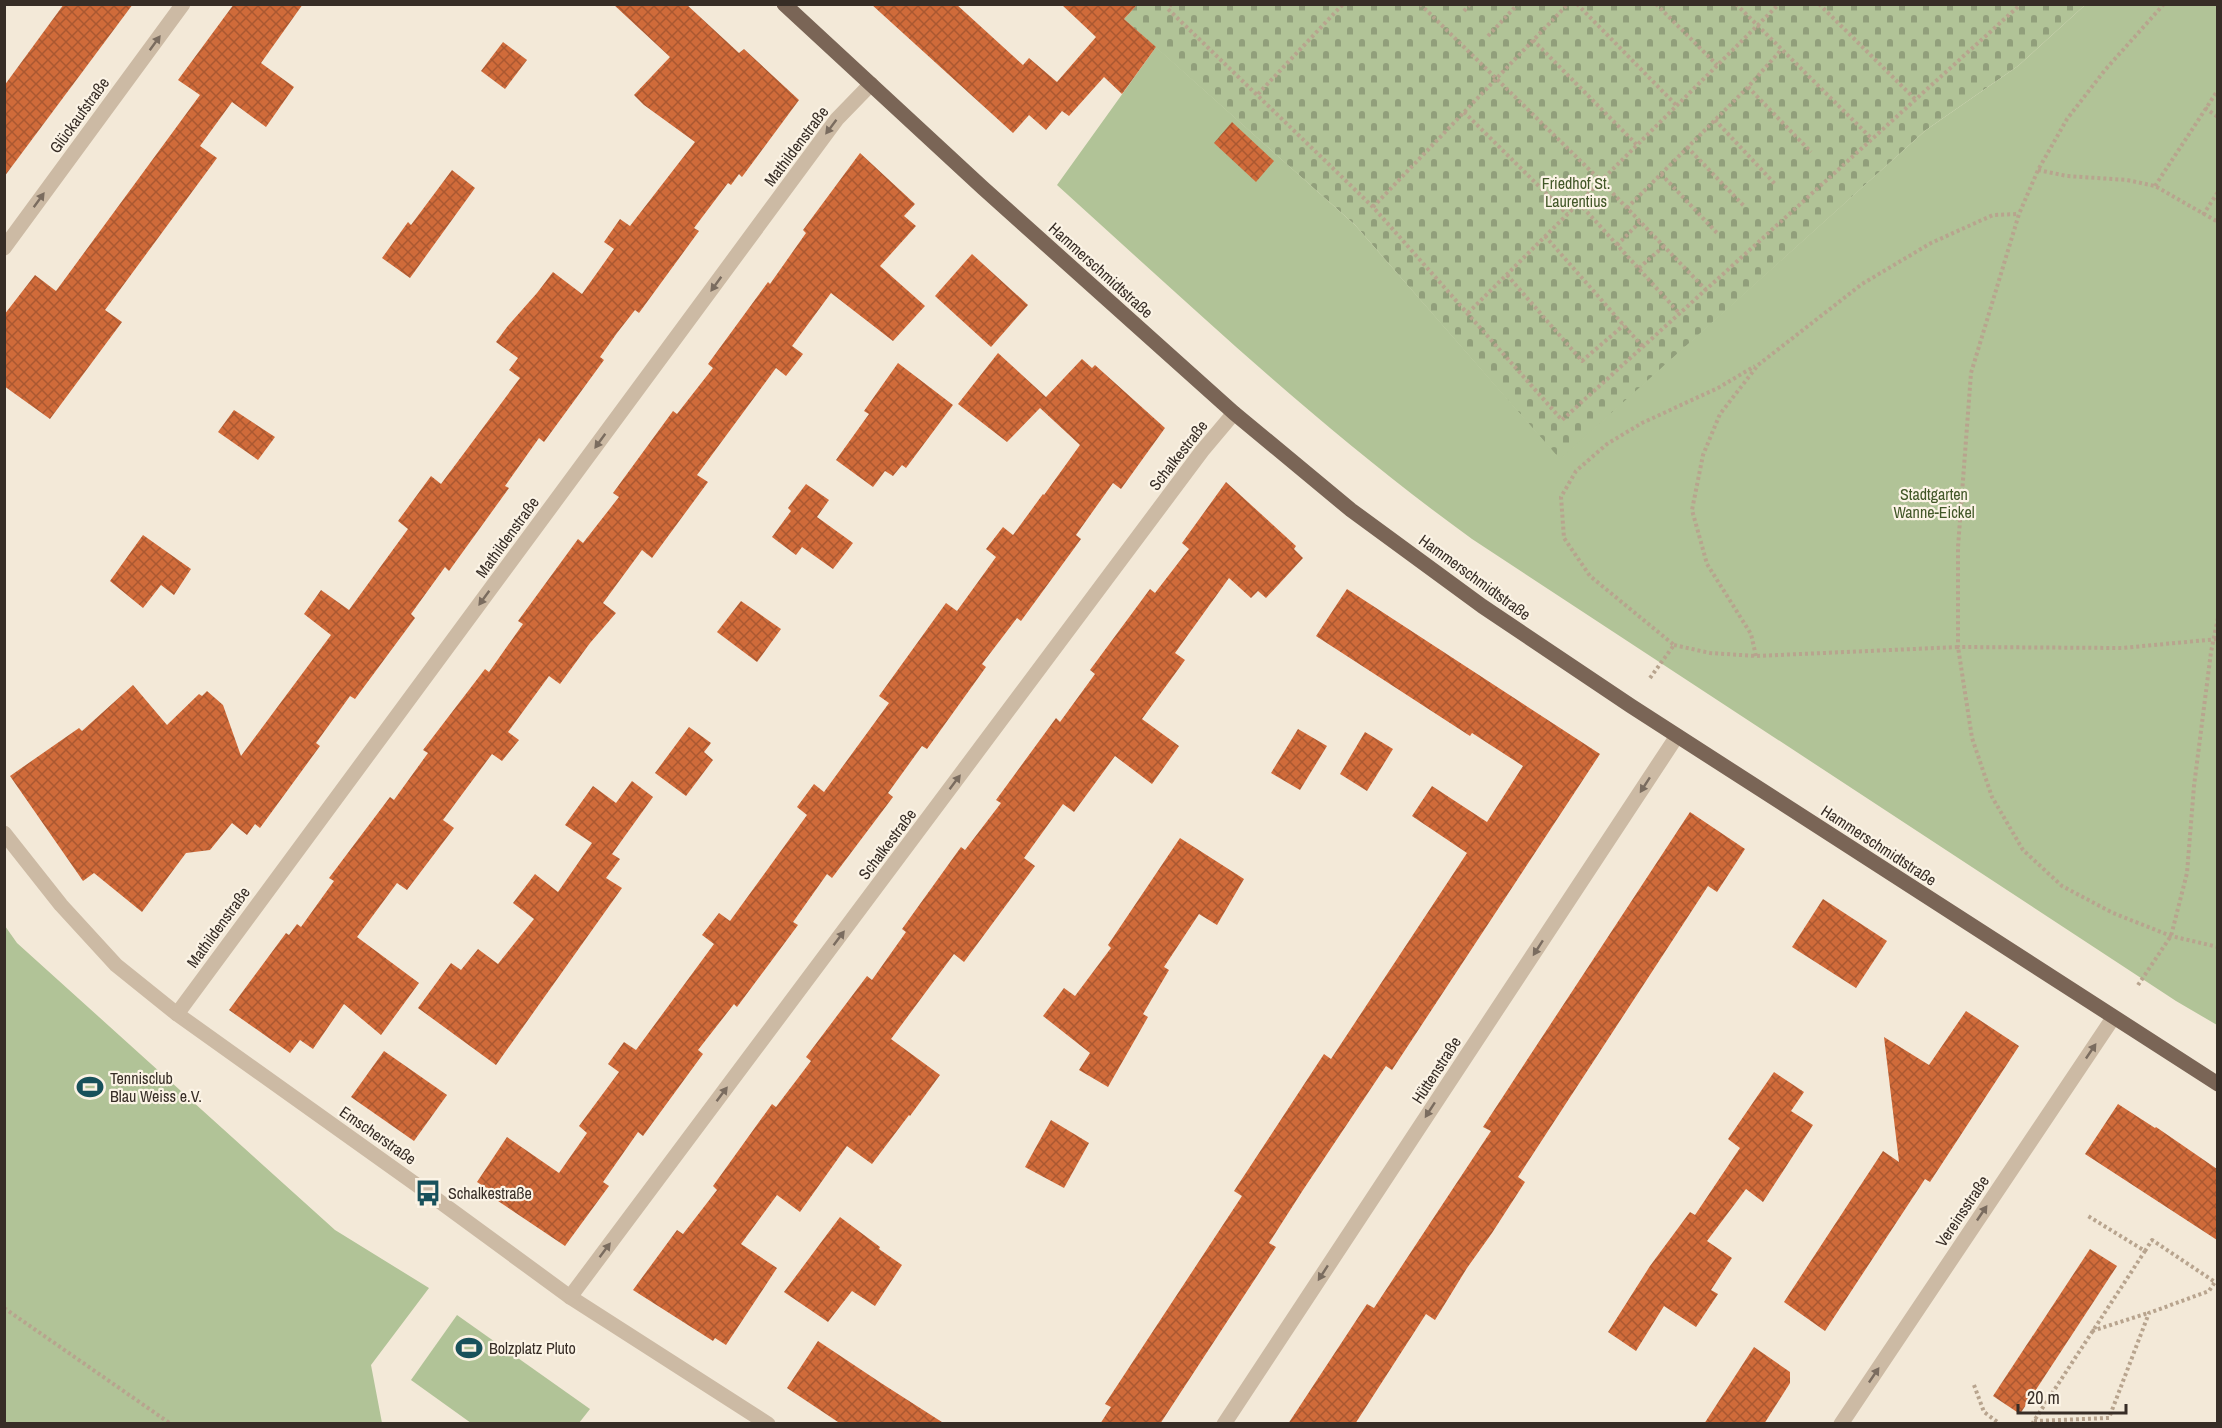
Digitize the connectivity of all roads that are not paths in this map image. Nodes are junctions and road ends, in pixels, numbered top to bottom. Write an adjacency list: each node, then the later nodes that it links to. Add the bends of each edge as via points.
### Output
1 (183, 4): 4 (street, Glückaufstraße, one-way to 1)
2 (784, 4): 3 (main road, Hammerschmidtstraße)
3 (871, 84): 5 (main road, Hammerschmidtstraße); 8 (street, Mathildenstraße, one-way to 8, via 837,119)
4 (4, 248)
5 (1234, 414): 6 (main road, Hammerschmidtstraße, via 1351,510 1482,606); 11 (street, Schalkestraße, one-way to 5, via 1202,451)
6 (1677, 736): 9 (main road, Hammerschmidtstraße); 13 (street, Hüttenstraße, one-way to 13)
7 (4, 833): 8 (street, Emscherstraße, via 61,905 116,965)
8 (177, 1014): 11 (street, Emscherstraße)
9 (2113, 1018): 10 (main road, Hammerschmidtstraße); 14 (street, Vereinsstraße, one-way to 9)
10 (2217, 1084)
11 (570, 1297): 12 (street, Emscherstraße)
12 (768, 1424)
13 (1224, 1424)
14 (1841, 1424)

